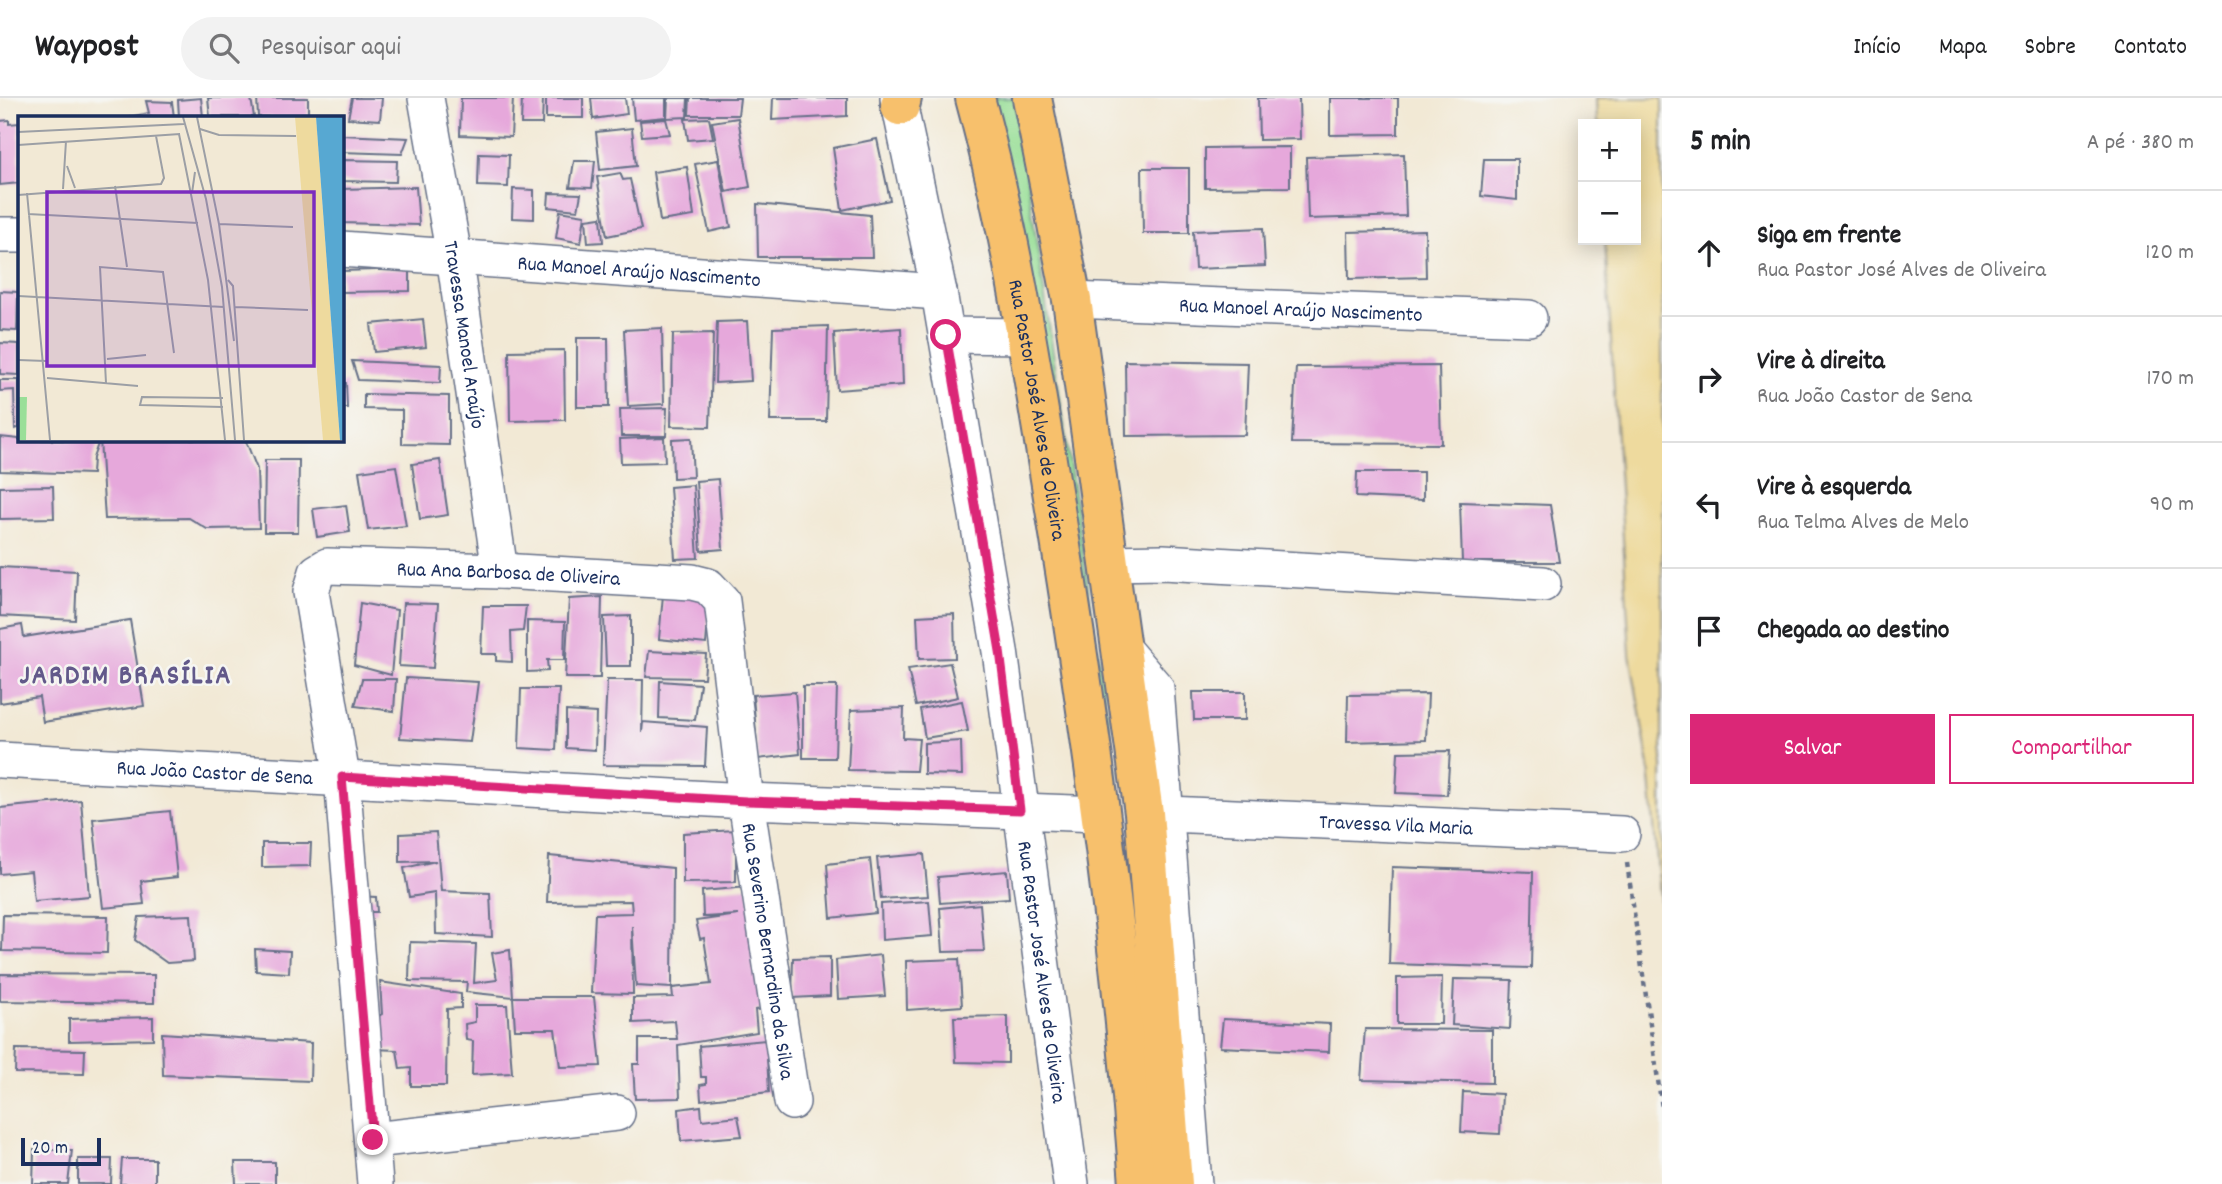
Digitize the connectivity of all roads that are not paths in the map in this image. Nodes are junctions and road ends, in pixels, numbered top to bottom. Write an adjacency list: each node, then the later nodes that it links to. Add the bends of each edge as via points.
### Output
1 (426, 98): 8 (street, Travessa Manoel Araújo)
2 (975, 98): 13 (highway, Rua Pastor José Alves de Oliveira)
3 (1032, 98): 10 (highway, Rua Pastor José Alves de Oliveira)
4 (900, 101): 9 (street, Rua Pastor José Alves de Oliveira)
5 (0, 235): 6 (street)
6 (18, 235)
7 (343, 249): 8 (street, Rua Manoel Araújo Nascimento)
8 (454, 256): 9 (street, Rua Manoel Araújo Nascimento); 15 (street, Travessa Manoel Araújo)
9 (939, 292): 12 (street, Rua Pastor José Alves de Oliveira)
10 (1072, 300): 11 (street, Rua Manoel Araújo Nascimento); 14 (highway, Rua Pastor José Alves de Oliveira)
11 (1529, 318)
12 (946, 335): 13 (street); 22 (street, Rua Pastor José Alves de Oliveira, via 1000,651)
13 (1027, 336): 23 (highway, Rua Pastor José Alves de Oliveira, via 1083,678)
14 (1108, 563): 17 (street, via 1163,562); 18 (highway, Rua Pastor José Alves de Oliveira)
15 (500, 570): 16 (street, Rua Ana Barbosa de Oliveira); 20 (street, Rua Ana Barbosa de Oliveira, via 327,566 317,572 311,592)
16 (692, 582): 21 (street, Rua Severino Bernardino da Silva, via 708,586 722,601)
17 (1543, 584)
18 (1120, 646): 24 (street, via 1156,688); 32 (highway, Rua Pastor José Alves de Oliveira, via 1144,813)
19 (0, 760): 20 (street, Rua João Castor de Sena)
20 (342, 777): 21 (street, Rua João Castor de Sena); 28 (street)
21 (746, 801): 22 (street, Rua João Castor de Sena); 26 (street, Rua Severino Bernardino da Silva)
22 (1020, 810): 23 (street, Rua João Castor de Sena); 30 (street, Rua Pastor José Alves de Oliveira)
23 (1100, 814): 31 (highway, Rua Pastor José Alves de Oliveira)
24 (1168, 814): 25 (street, Travessa Vila Maria); 33 (street)
25 (1622, 835)
26 (792, 1102)
27 (617, 1113): 28 (street)
28 (373, 1140): 29 (street)
29 (375, 1184)
30 (1071, 1184)
31 (1139, 1184)
32 (1173, 1184)
33 (1194, 1184)

